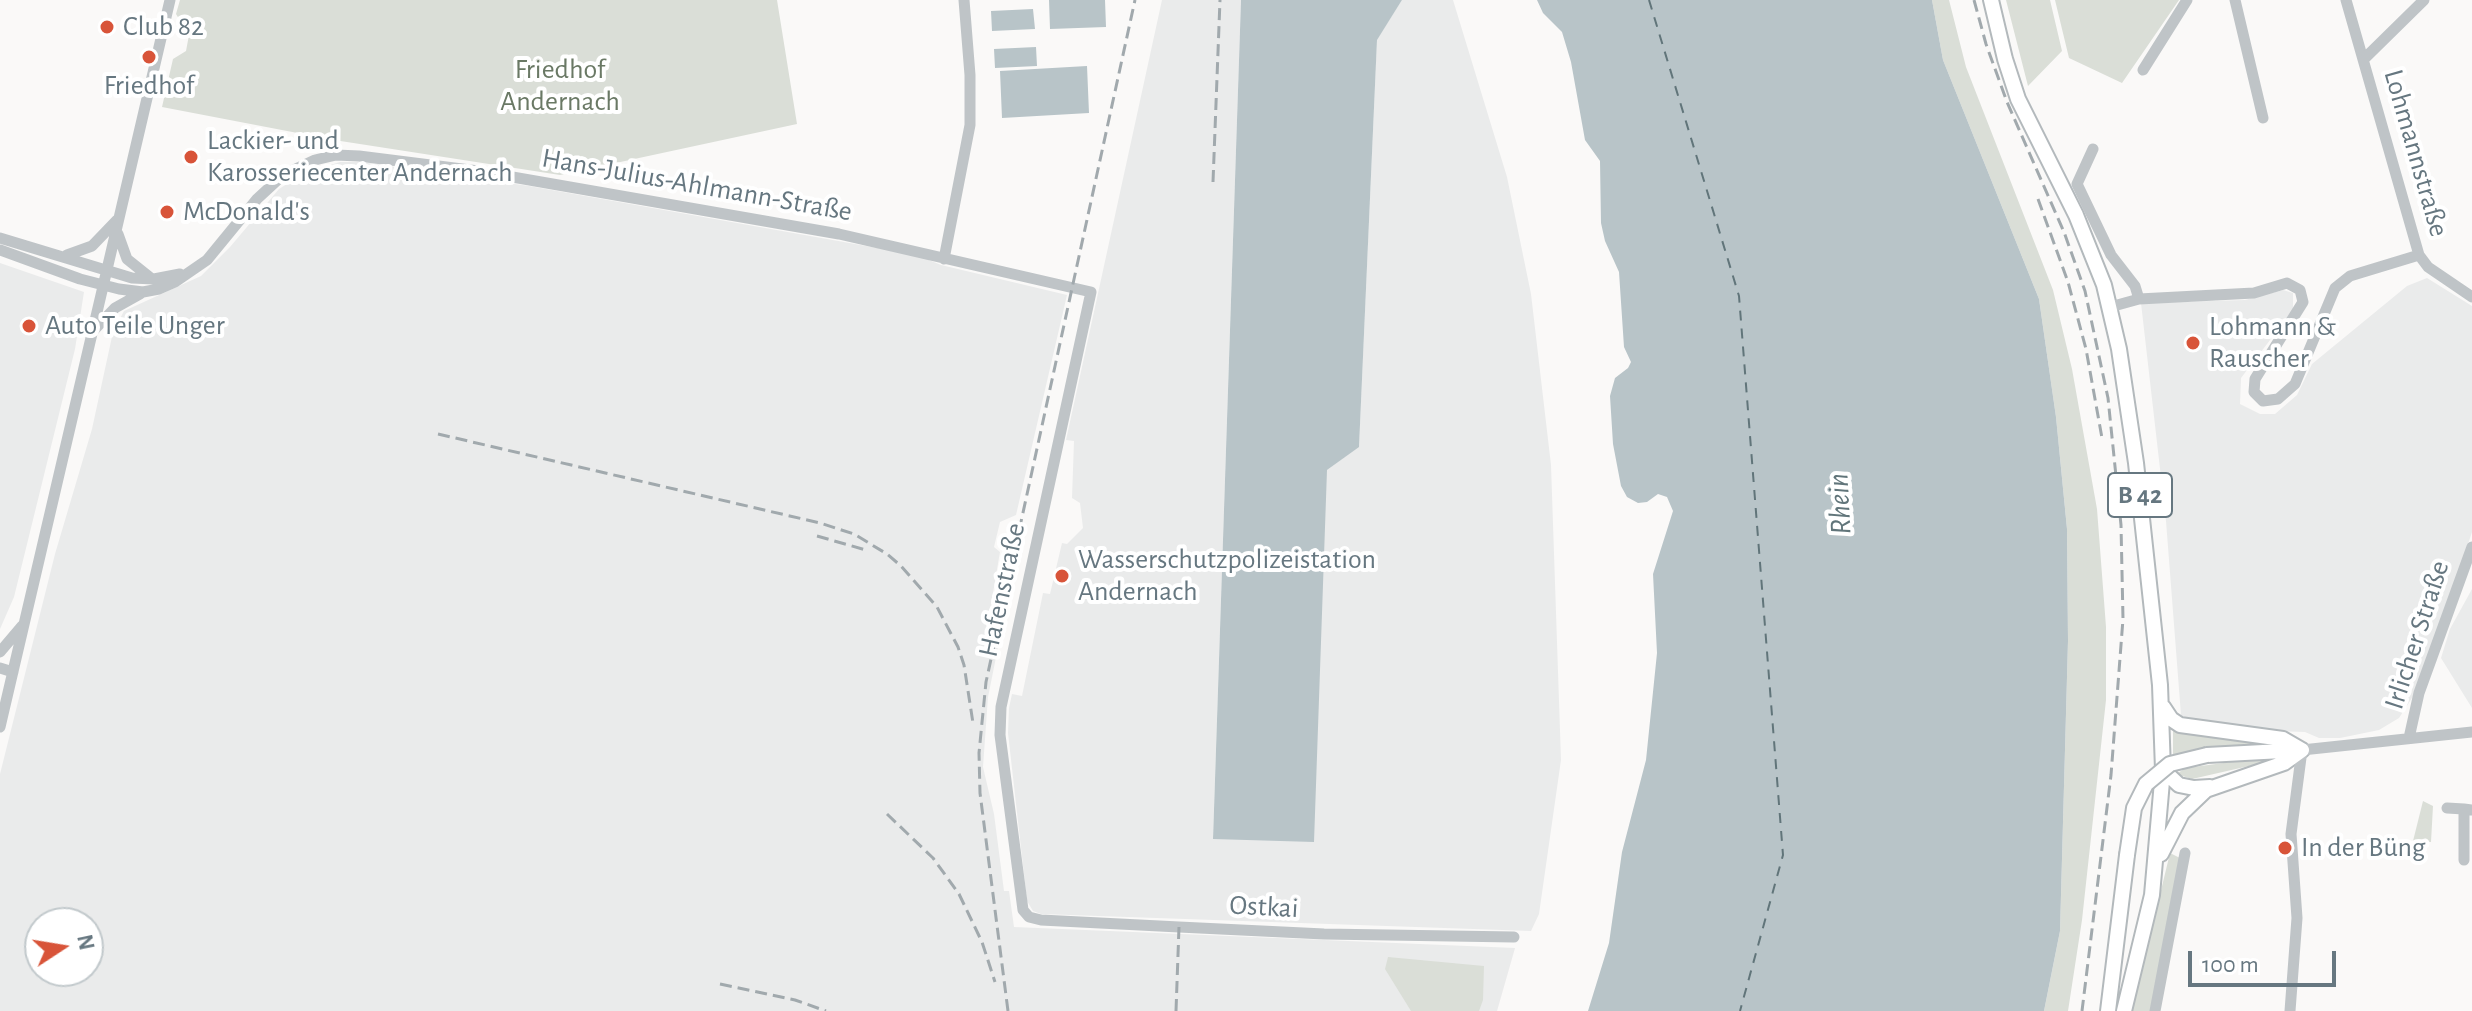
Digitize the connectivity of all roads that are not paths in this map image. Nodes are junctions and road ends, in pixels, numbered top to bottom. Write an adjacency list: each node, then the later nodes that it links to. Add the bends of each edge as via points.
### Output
1 (170, 0): 12 (street)
2 (964, 0): 18 (street, via 970,125)
3 (1991, 0): 27 (main road, B 42, via 2018,99 2092,250)
4 (2187, 0): 9 (street)
5 (2235, 0): 10 (street)
6 (2346, 0): 8 (street, Lohmannstraße)
7 (2424, 0): 8 (street)
8 (2364, 59): 16 (street, Lohmannstraße)
9 (2143, 70)
10 (2263, 118)
11 (2093, 149): 26 (street, via 2077,184)
12 (119, 217): 13 (street); 17 (street, via 92,246)
13 (117, 230): 20 (street); 21 (street, via 127,259)
14 (0, 238): 17 (street)
15 (0, 250): 22 (street, Hans-Julius-Ahlmann-Straße)
16 (2419, 255): 25 (street, Lohmannstraße); 26 (street, via 2350,276 2335,288 2295,384 2278,399 2263,401 2254,392 2255,379 2303,302 2300,290 2287,283 2254,293)
17 (64, 256): 20 (street)
18 (944, 259): 19 (street, Hans-Julius-Ahlmann-Straße, via 853,237 478,171 336,155 303,164 274,182); 24 (street, Hans-Julius-Ahlmann-Straße)
19 (193, 271): 21 (street); 23 (street, Hans-Julius-Ahlmann-Straße, via 167,287)
20 (107, 272): 21 (street); 22 (street)
21 (152, 279)
22 (104, 286): 23 (street, Hans-Julius-Ahlmann-Straße); 28 (street)
23 (143, 292): 28 (street, Hans-Julius-Ahlmann-Straße, via 121,304)
24 (1091, 292): 46 (street, Hafenstraße, via 1001,707)
25 (2472, 297)
26 (2139, 299): 27 (street)
27 (2110, 307): 34 (main road, B 42, via 2136,463)
28 (94, 331): 30 (street)
29 (2472, 547): 37 (street, Irlicher Straße, via 2419,693)
30 (25, 622): 31 (street); 33 (street)
31 (0, 652)
32 (0, 668): 33 (street)
33 (8, 680): 35 (street)
34 (2161, 700): 38 (main road, via 2167,715 2180,725 2283,739); 39 (main road, B 42)
35 (0, 727)
36 (2472, 732): 37 (street)
37 (2409, 738): 38 (street)
38 (2302, 750): 40 (main road, B 42, via 2284,763); 48 (main road, bridge, via 2175,761 2146,784 2134,808); 51 (street, via 2291,834 2297,918)
39 (2163, 770): 40 (main road, B 42, via 2185,787); 45 (main road, B 42)
40 (2214, 786): 45 (main road, B 42, via 2181,814)
41 (2447, 808): 42 (street)
42 (2468, 810): 44 (street)
43 (2185, 853): 50 (street)
44 (2464, 860)
45 (2155, 870): 49 (main road, B 42)
46 (1020, 902): 47 (street, Ostkai, via 1029,917 1041,920)
47 (1514, 937)
48 (2108, 1011)
49 (2124, 1011)
50 (2155, 1011)
51 (2290, 1011)

